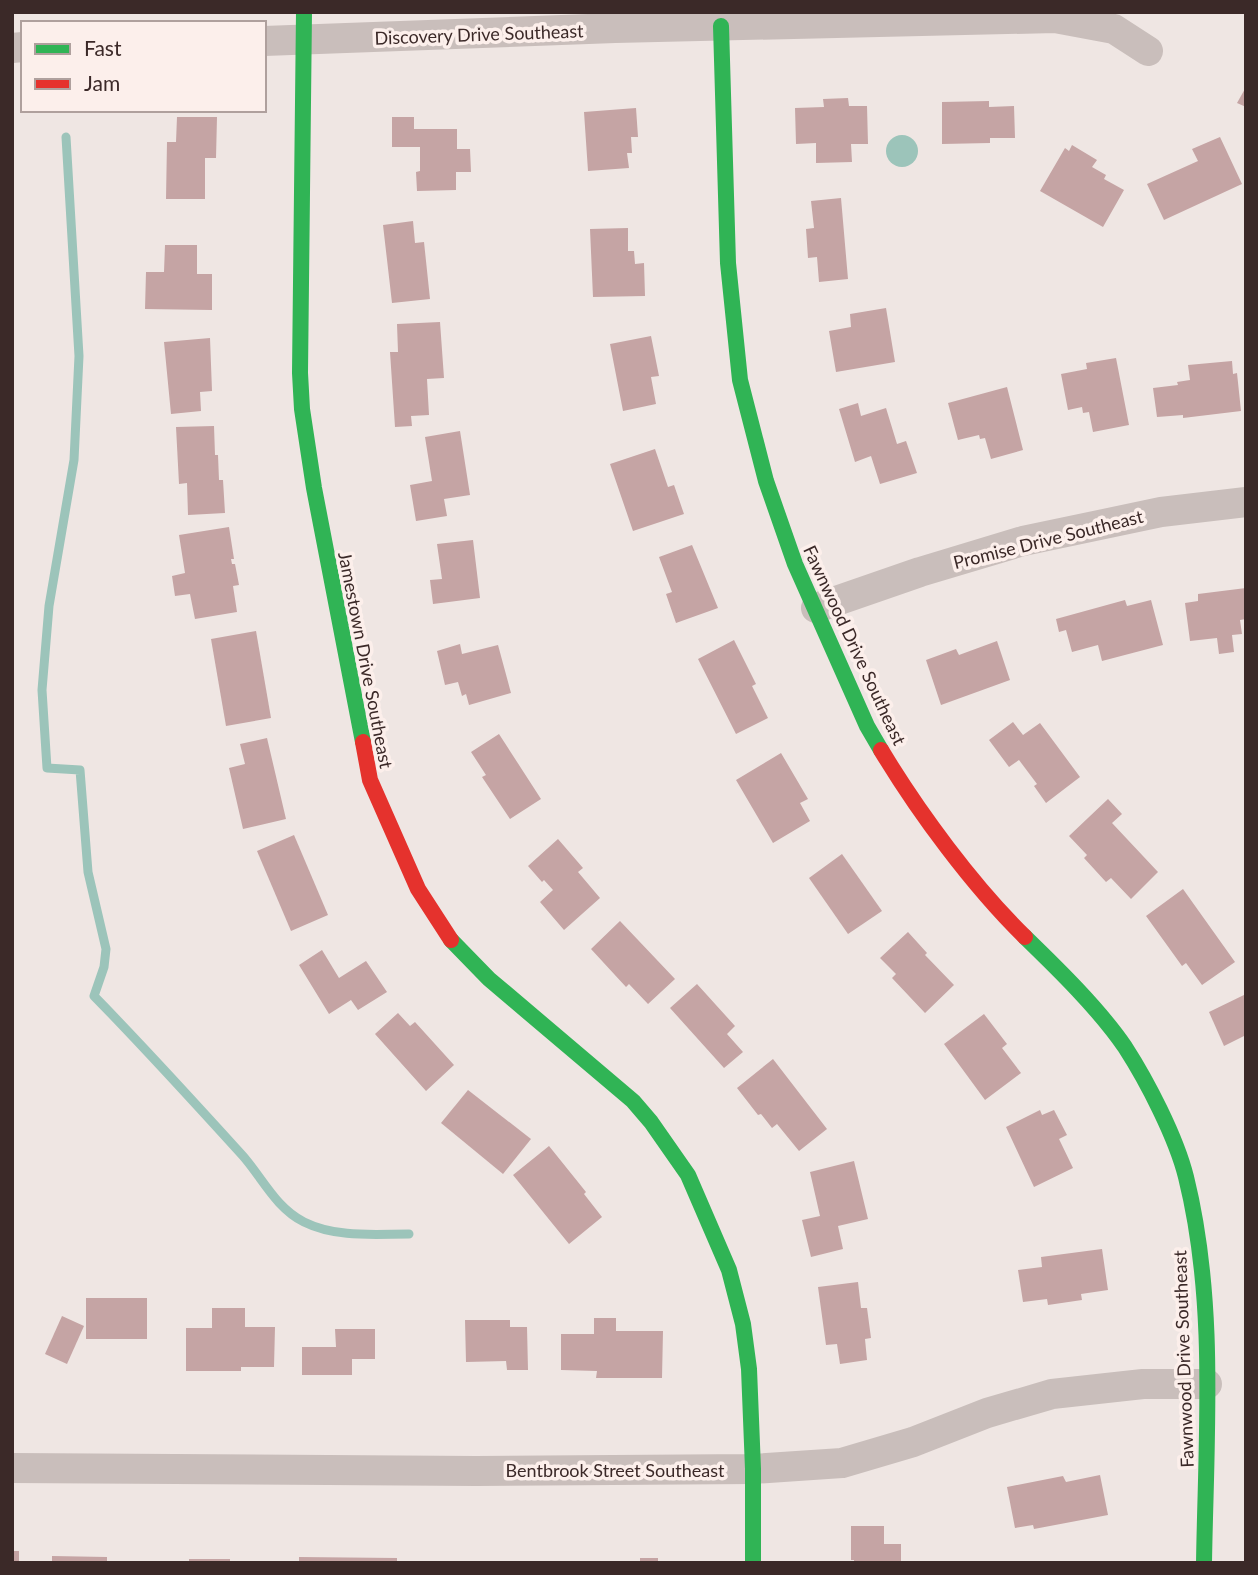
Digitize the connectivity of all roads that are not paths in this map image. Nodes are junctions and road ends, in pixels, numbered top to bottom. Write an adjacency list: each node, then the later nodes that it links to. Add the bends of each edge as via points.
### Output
1 (304, 26): 2 (street, Discovery Drive Southeast); 3 (street, Discovery Drive Southeast); 9 (street, Jamestown Drive Southeast, via 302,409 370,780 418,889 454,944 509,997 633,1101 688,1175 729,1270 743,1324)
2 (721, 26): 4 (street, Discovery Drive Southeast, via 1055,18 1114,29); 6 (street, Fawnwood Drive Southeast, via 728,263 740,380 770,492)
3 (266, 40)
4 (1148, 51)
5 (1246, 502): 6 (street, Promise Drive Southeast, via 1161,512 1023,541)
6 (816, 608): 7 (street, Fawnwood Drive Southeast, via 867,726 889,764 1002,914 1068,979 1124,1045 1158,1106 1185,1174 1201,1252)
7 (1207, 1384): 9 (street, Bentbrook Street Southeast, via 1143,1384 1052,1394 842,1463); 11 (street, Fawnwood Drive Southeast)
8 (12, 1468): 9 (street, Bentbrook Street Southeast)
9 (753, 1469): 10 (street, Jamestown Drive Southeast)
10 (753, 1563)
11 (1204, 1563)

